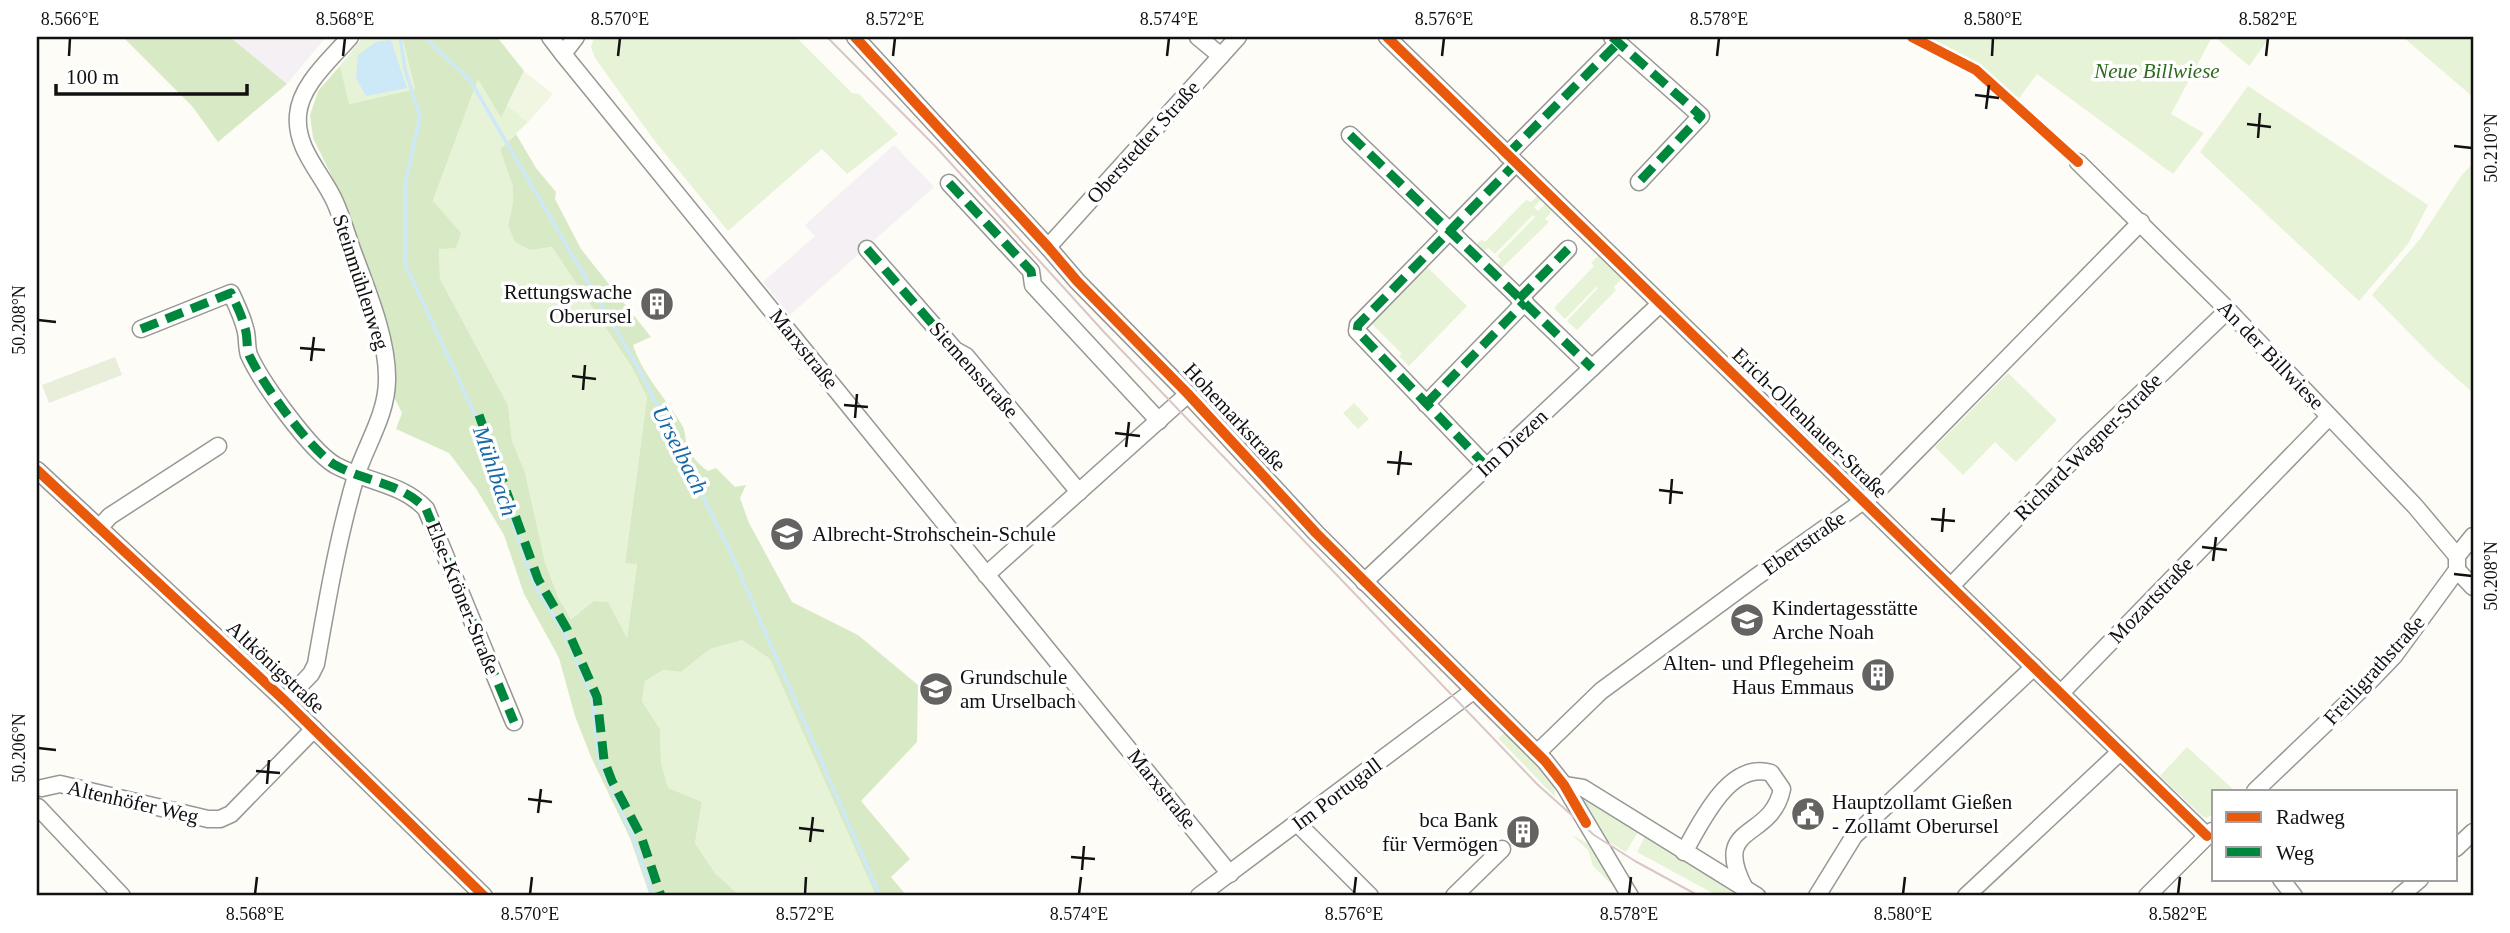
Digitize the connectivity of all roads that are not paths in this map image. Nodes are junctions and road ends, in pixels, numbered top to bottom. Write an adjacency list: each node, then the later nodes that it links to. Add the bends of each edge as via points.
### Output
1 (350, 37): 33 (street, Steinmühlenweg, via 311,83 298,114 299,135 335,201 385,356 388,382 381,411)
2 (550, 37): 9 (street, Marxstraße)
3 (576, 37): 9 (street)
4 (855, 37): 18 (street, Hohemarkstraße)
5 (1198, 37): 10 (street)
6 (1238, 37): 10 (street, Oberstedter Straße)
7 (1387, 37): 12 (street, Erich-Ollenhauer-Straße)
8 (1616, 40): 12 (street); 14 (street, via 1701,116)
9 (563, 54): 39 (street, Marxstraße)
10 (1221, 56): 18 (street, Oberstedter Straße)
11 (1350, 135): 17 (street)
12 (1511, 159): 17 (street); 22 (street, Erich-Ollenhauer-Straße)
13 (2078, 162): 16 (street, An der Billwiese)
14 (1639, 182)
15 (949, 183): 29 (street, via 1031,271 1033,285)
16 (2141, 222): 23 (street, An der Billwiese); 35 (street, Ebertstraße)
17 (1449, 230): 21 (street); 27 (street, via 1357,331)
18 (1048, 247): 26 (street, Hohemarkstraße)
19 (1568, 248): 21 (street)
20 (867, 249): 34 (street, Siemensstraße, via 955,350 966,356)
21 (1522, 301): 25 (street); 27 (street)
22 (1660, 304): 25 (street, Im Diezen); 35 (street, Erich-Ollenhauer-Straße)
23 (2228, 310): 28 (street, An der Billwiese); 41 (street, Richard-Wagner-Straße, via 2087,445)
24 (141, 329): 33 (street, Else-Kröner-Straße, via 231,293 246,329 249,354 280,404 332,463)
25 (1592, 368): 31 (street, Im Diezen)
26 (1188, 394): 29 (street); 40 (street, Hohemarkstraße)
27 (1426, 404): 31 (street)
28 (2329, 417): 38 (street, An der Billwiese, via 2415,506); 45 (street, Mozartstraße)
29 (1159, 421): 34 (street)
30 (218, 446): 36 (street, via 110,516)
31 (1487, 467): 40 (street, Im Diezen)
32 (37, 470): 36 (street, Altkönigstraße)
33 (356, 476): 46 (street, Steinmühlenweg, via 316,664); 47 (street, Else-Kröner-Straße, via 407,493 426,509)
34 (1079, 492): 39 (street)
35 (1863, 502): 41 (street, Erich-Ollenhauer-Straße); 50 (street, Ebertstraße, via 1601,691)
36 (99, 528): 46 (street, Altkönigstraße)
37 (2473, 536): 38 (street, Freiligrathstraße)
38 (2456, 563): 42 (street, An der Billwiese); 53 (street, Freiligrathstraße, via 2393,656)
39 (986, 575): 61 (street, Marxstraße)
40 (1364, 582): 44 (street, Hohemarkstraße)
41 (1951, 586): 43 (street, Erich-Ollenhauer-Straße)
42 (2473, 587)
43 (2034, 667): 45 (street, Erich-Ollenhauer-Straße); 71 (street, via 1854,836)
44 (1473, 691): 50 (street, Hohemarkstraße); 55 (street, Im Portugall)
45 (2061, 693): 49 (street, Erich-Ollenhauer-Straße)
46 (285, 701): 48 (street, Altkönigstraße)
47 (514, 722)
48 (314, 729): 51 (street, Altenhöfer Weg, via 231,814 220,819 60,783); 66 (street, Altkönigstraße)
49 (2120, 752): 57 (street, Erich-Ollenhauer-Straße); 72 (street)
50 (1537, 753): 52 (street, Hohemarkstraße)
51 (39, 784): 54 (street)
52 (1564, 785): 60 (street, via 1583,788); 70 (street, Hohemarkstraße)
53 (2256, 790)
54 (38, 808): 65 (street)
55 (1298, 824): 61 (street, Im Portugall); 68 (street)
56 (2473, 832): 58 (street)
57 (2211, 833): 73 (street)
58 (2458, 846)
59 (1502, 849): 69 (street)
60 (1684, 852): 64 (street); 64 (street, via 1726,787 1752,771 1771,773 1782,789 1779,801 1733,850 1733,863)
61 (1230, 874): 67 (street, Im Portugall)
62 (2282, 880): 74 (street)
63 (2419, 880): 75 (street)
64 (1751, 893)
65 (122, 896)
66 (484, 896)
67 (1199, 896)
68 (1370, 896)
69 (1454, 896)
70 (1630, 896)
71 (1817, 896)
72 (1966, 896)
73 (2147, 896)
74 (2294, 896)
75 (2400, 896)

